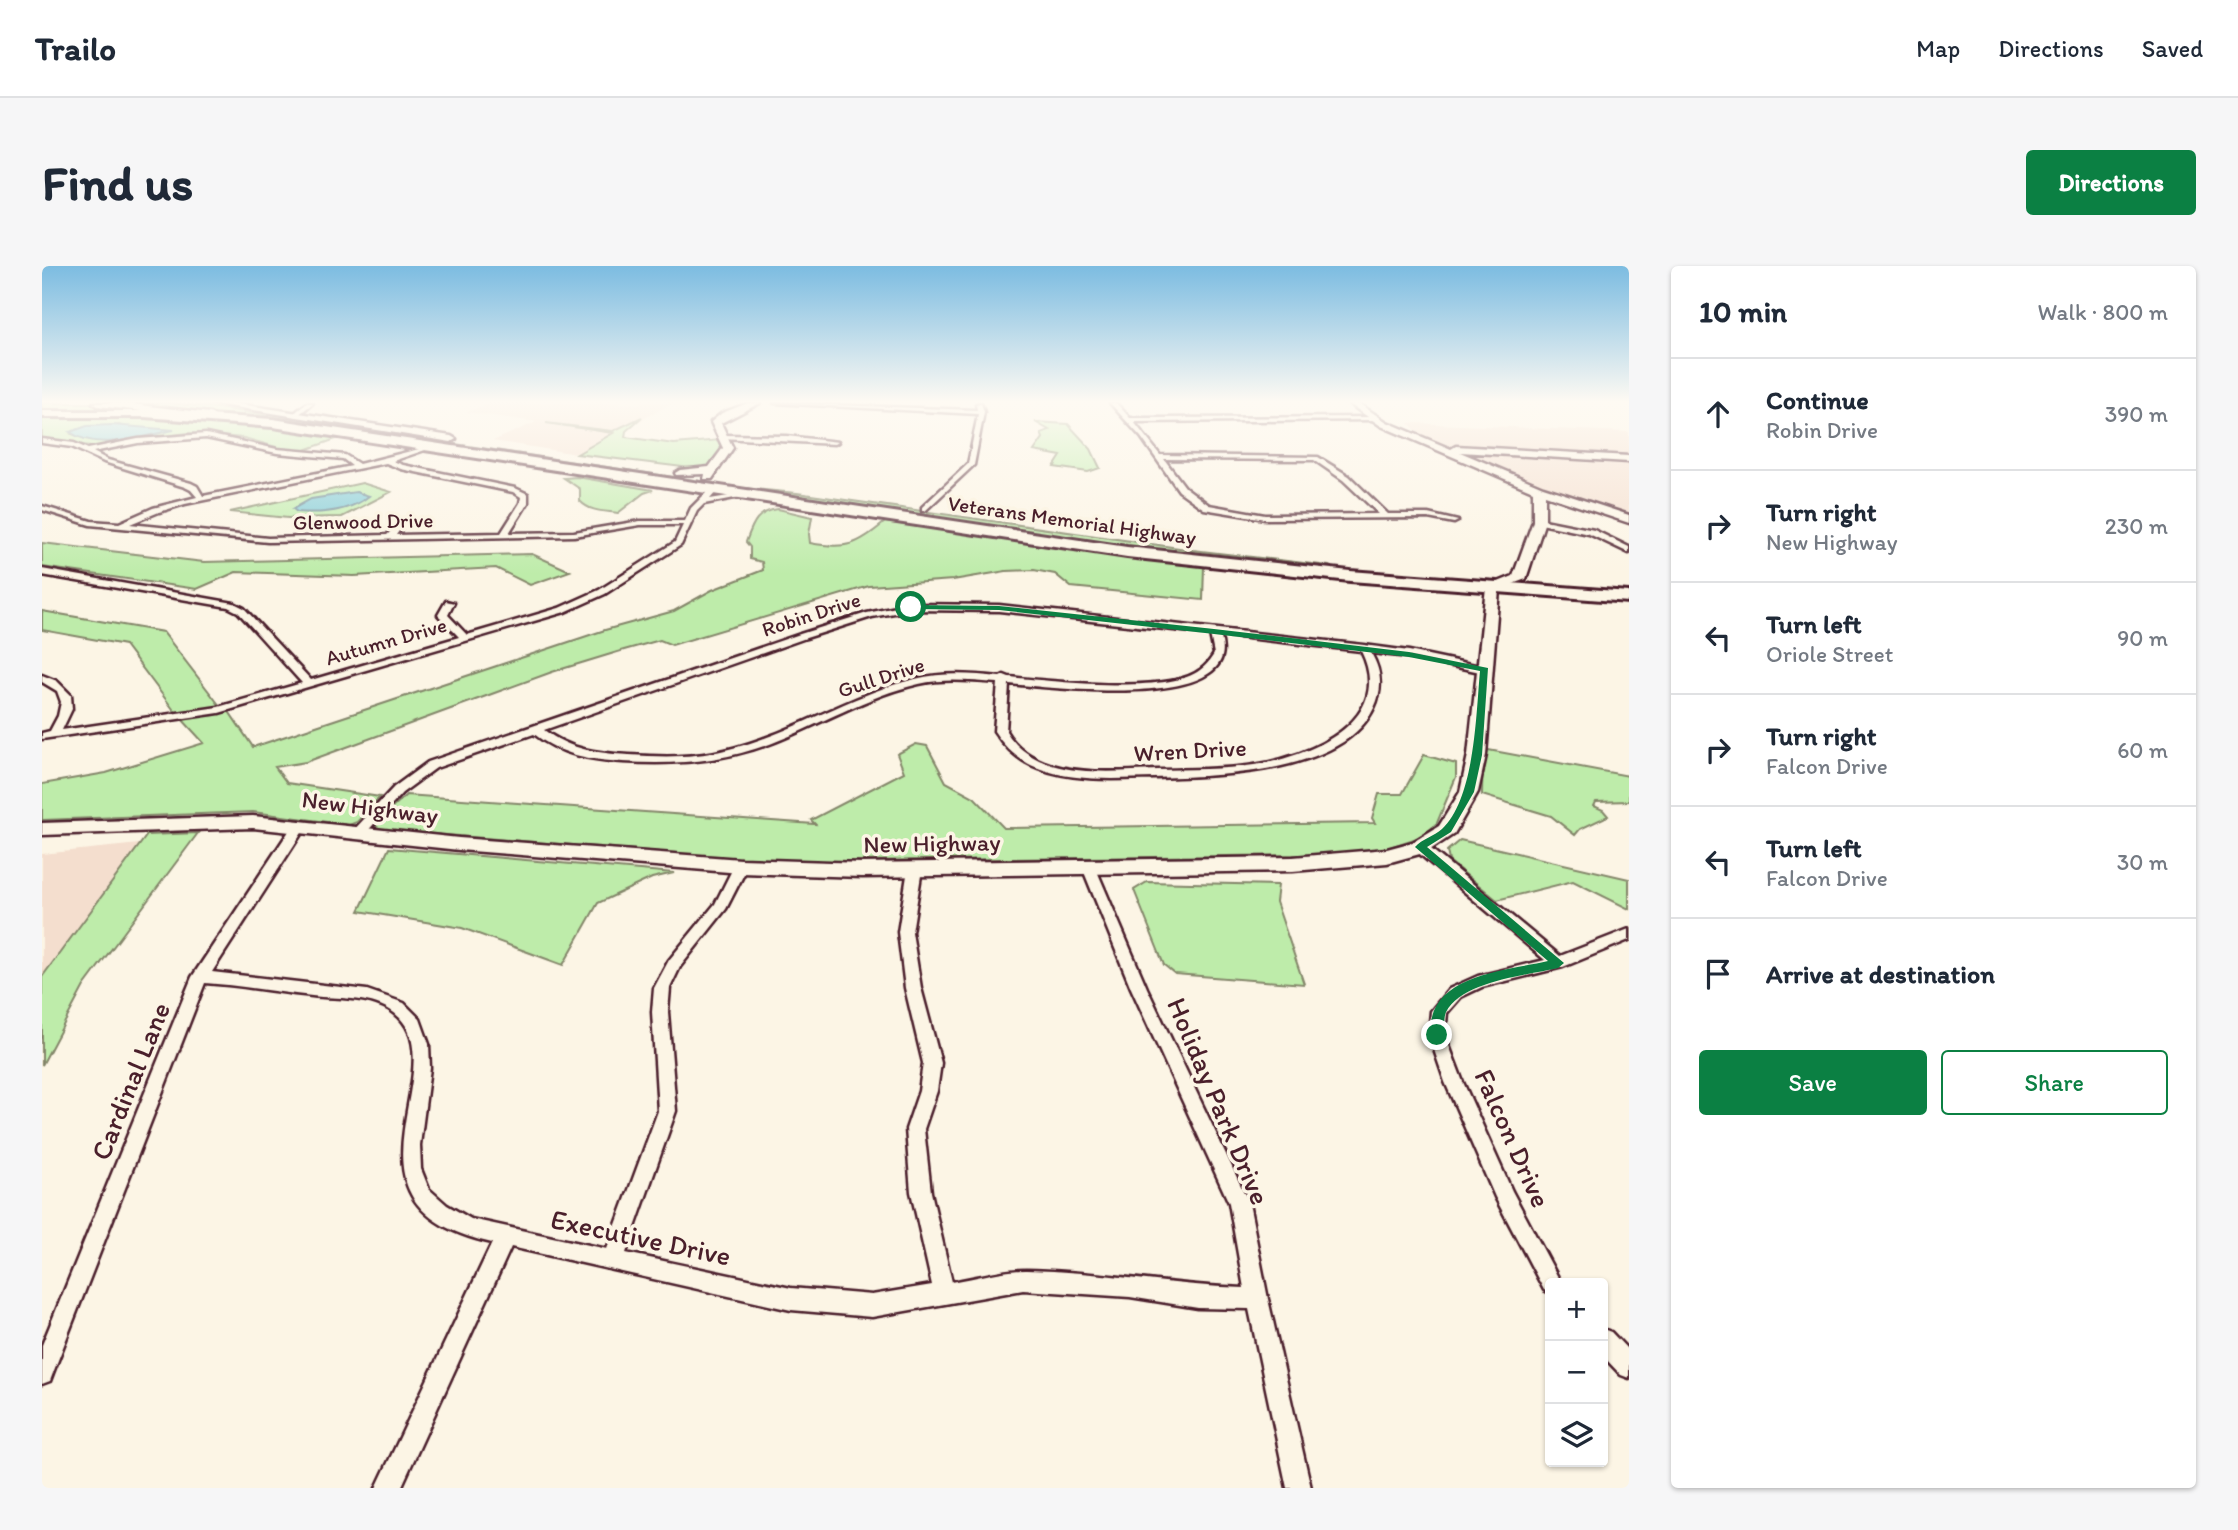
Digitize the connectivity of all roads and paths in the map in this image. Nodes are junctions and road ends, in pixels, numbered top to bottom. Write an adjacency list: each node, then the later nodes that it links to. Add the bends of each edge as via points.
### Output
1 (104, 460): 16 (street, via 188,485)
2 (349, 460): 12 (street)
3 (390, 460): 11 (street)
4 (512, 460): 13 (highway, Veterans Memorial Highway, via 638,480)
5 (593, 460): 13 (highway, Veterans Memorial Highway, via 680,473)
6 (722, 460): 13 (street)
7 (972, 460): 18 (street)
8 (1159, 460): 19 (street, via 1182,489 1208,508 1265,517)
9 (1320, 460): 19 (street)
10 (1470, 460): 14 (street)
11 (387, 461): 12 (street); 26 (street, via 515,489 525,496 524,503)
12 (357, 466): 16 (street)
13 (709, 485): 15 (highway, Veterans Memorial Highway); 18 (highway, Veterans Memorial Highway, via 775,487); 24 (street, Autumn Drive)
14 (1539, 489): 20 (street); 22 (street)
15 (741, 496): 31 (highway, Veterans Memorial Highway, via 1127,552)
16 (201, 498): 25 (street)
17 (42, 508): 25 (street, Glenwood Drive, via 90,523)
18 (925, 509): 30 (highway, Veterans Memorial Highway, via 1234,552)
19 (1386, 516): 21 (street)
20 (1629, 519)
21 (1454, 521)
22 (1539, 521): 28 (street, via 1591,532); 30 (street)
23 (401, 523): 27 (street)
24 (687, 523): 26 (street, Glenwood Drive, via 640,523 573,534); 36 (street, Autumn Drive, via 670,549 602,592 562,610)
25 (120, 526): 27 (street, Glenwood Drive, via 248,540)
26 (504, 535): 27 (street, Glenwood Drive)
27 (390, 537)
28 (1629, 550)
29 (42, 572): 41 (street, via 231,605 241,610)
30 (1519, 579): 31 (street); 32 (highway, Veterans Memorial Highway)
31 (1493, 587): 33 (highway, Veterans Memorial Highway); 38 (street, New Highway)
32 (1629, 587)
33 (1629, 597)
34 (449, 603): 36 (street, via 443,615)
35 (1214, 631): 37 (street, Robin Drive); 40 (street, Gull Drive, via 1219,648 1215,664 1194,680 1177,684 1135,689); 42 (street, Robin Drive, via 999,608 911,607 803,636)
36 (466, 638): 41 (street, Autumn Drive)
37 (1364, 648): 38 (street, Robin Drive); 40 (street, Wren Drive, via 1375,671 1375,683 1367,712 1355,725 1342,737 1302,756 1239,771 1118,774 1070,773 1046,767 1016,751 1000,731)
38 (1485, 670): 47 (street, New Highway, via 1469,792 1447,830)
39 (42, 678): 43 (street, via 56,684 68,702 66,713)
40 (1004, 678): 42 (street, Gull Drive, via 967,676 900,686 746,748 697,760 572,753 552,745)
41 (308, 683): 43 (street, Autumn Drive, via 219,709)
42 (535, 729): 46 (street, Robin Drive, via 432,765 398,790)
43 (48, 735)
44 (300, 825): 45 (street, New Highway, via 214,822); 46 (street, New Highway); 53 (street, Cardinal Lane)
45 (42, 829)
46 (358, 833): 48 (street, New Highway)
47 (1420, 847): 49 (street, New Highway, via 1387,856 1293,864); 52 (street)
48 (741, 866): 50 (street, New Highway); 55 (street, via 721,906 674,964 662,988 667,1111)
49 (1089, 867): 50 (street, New Highway); 58 (street, Holiday Park Drive, via 1139,988 1239,1203)
50 (915, 869): 57 (street, via 905,932 932,1063 915,1129 921,1192)
51 (1629, 934): 52 (street, Falcon Drive)
52 (1558, 963): 56 (street, Falcon Drive, via 1488,979 1455,993 1439,1011 1437,1035 1505,1197)
53 (200, 977): 54 (street, Executive Drive, via 358,995 401,1008 418,1031 422,1061 410,1160 418,1188 439,1211 467,1228); 61 (street, Cardinal Lane)
54 (506, 1236): 55 (street, Executive Drive); 62 (street)
55 (612, 1261): 57 (street, Executive Drive, via 791,1299 872,1306)
56 (1548, 1278)
57 (944, 1293): 58 (street, Executive Drive, via 1023,1280)
58 (1257, 1300): 63 (street, Holiday Park Drive)
59 (1604, 1341): 60 (street)
60 (1629, 1367)
61 (42, 1373)
62 (388, 1488)
63 (1299, 1488)

